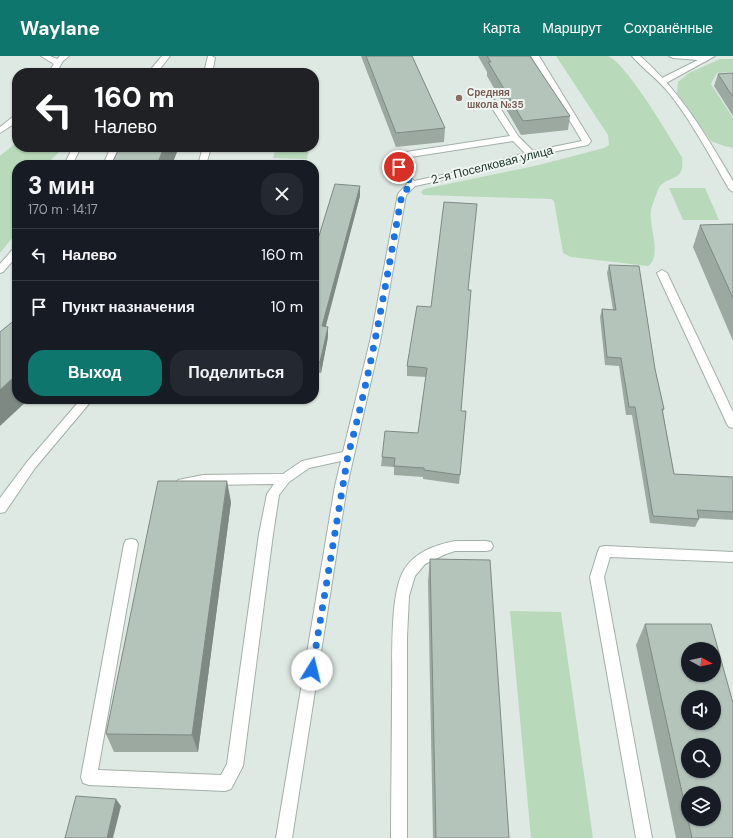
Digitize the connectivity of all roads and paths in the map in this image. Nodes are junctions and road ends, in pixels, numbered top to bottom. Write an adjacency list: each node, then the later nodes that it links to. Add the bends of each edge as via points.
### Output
1 (44, 56): 9 (street)
2 (65, 56): 9 (street)
3 (166, 56): 11 (street)
4 (535, 56): 18 (street, 2-я Поселковая улица, via 587,141)
5 (636, 56): 13 (street)
6 (673, 56): 7 (street)
7 (708, 57): 13 (street)
8 (211, 58): 12 (street)
9 (58, 63): 10 (street)
10 (55, 68)
11 (156, 68)
12 (209, 68)
13 (662, 81): 20 (street, via 681,106)
14 (492, 102): 17 (street)
15 (12, 122): 16 (street)
16 (0, 131)
17 (515, 138): 18 (street); 19 (street, via 393,157)
18 (531, 154): 19 (street, 2-я Поселковая улица, via 472,171)
19 (412, 184): 26 (street, via 402,194 376,337)
20 (733, 189)
21 (12, 256): 22 (street)
22 (0, 270)
23 (662, 273): 25 (street)
24 (83, 404): 29 (street, via 31,465)
25 (733, 424)
26 (348, 455): 27 (street, via 306,464); 33 (street)
27 (285, 479): 28 (street, via 203,480); 30 (street, via 273,494 235,766 225,783 89,777)
28 (182, 483)
29 (0, 508)
30 (130, 544)
31 (486, 546): 34 (street, via 455,546 420,560 409,574 402,596)
32 (732, 559): 35 (street, via 605,551 596,577)
33 (284, 838)
34 (399, 838)
35 (644, 838)

